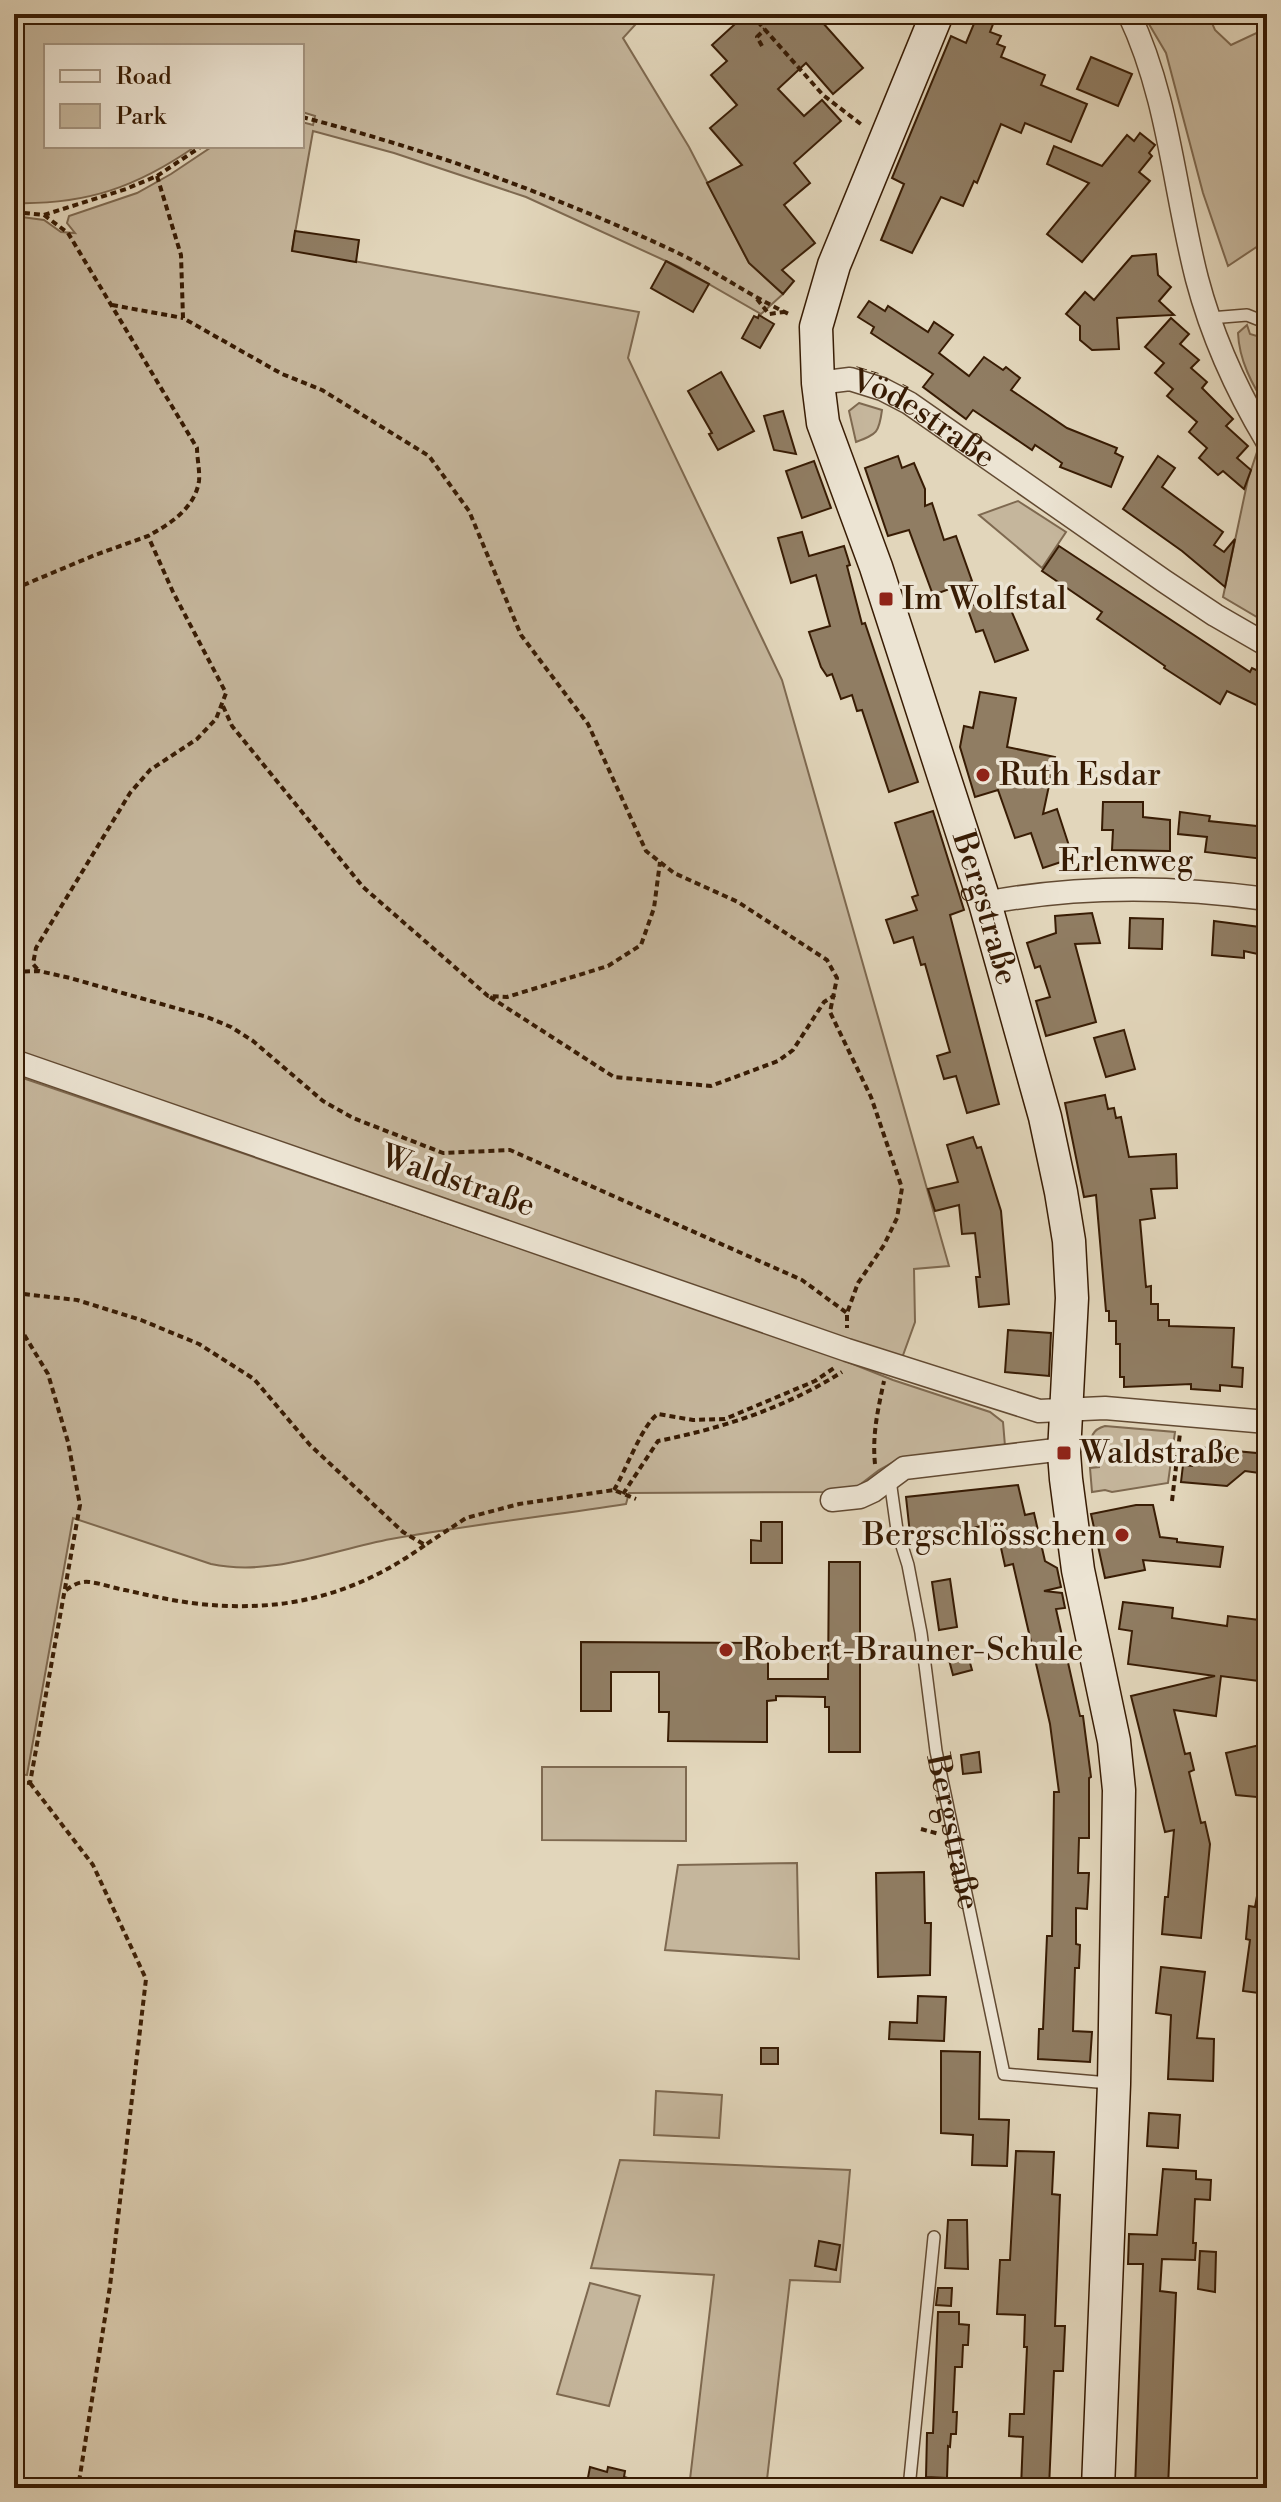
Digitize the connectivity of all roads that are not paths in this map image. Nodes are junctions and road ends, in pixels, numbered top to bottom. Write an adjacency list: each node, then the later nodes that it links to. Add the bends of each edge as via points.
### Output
1 (937, 14): 5 (street, Vödestraße, via 834,265 816,327)
2 (1129, 14): 3 (street, via 1158,92 1194,267)
3 (1210, 318): 4 (lane, via 1247,315); 6 (street, via 1233,380)
4 (1267, 323)
5 (818, 383): 7 (street, Vödestraße, via 850,379 909,403); 9 (street, Bergstraße, via 823,423 876,567)
6 (1267, 441)
7 (1267, 645)
8 (1267, 899): 9 (street, Erlenweg, via 1120,889 1065,890)
9 (985, 903): 11 (street, Bergstraße, via 1045,1117 1069,1241)
10 (14, 1061): 11 (street, Waldstraße, via 847,1350 1039,1411)
11 (1066, 1412): 12 (street, Waldstraße, via 1105,1408); 13 (street, Bergstraße)
12 (1267, 1422)
13 (1064, 1449): 14 (street, via 904,1468); 16 (street, Bergstraße, via 1078,1570 1114,1741 1119,1790)
14 (890, 1480): 15 (street, via 860,1497); 16 (lane, Bergstraße, via 921,1633 936,1751 1004,2074)
15 (832, 1500)
16 (1114, 2084): 19 (street, Bergstraße)
17 (934, 2237): 18 (lane)
18 (909, 2488)
19 (1098, 2488)

